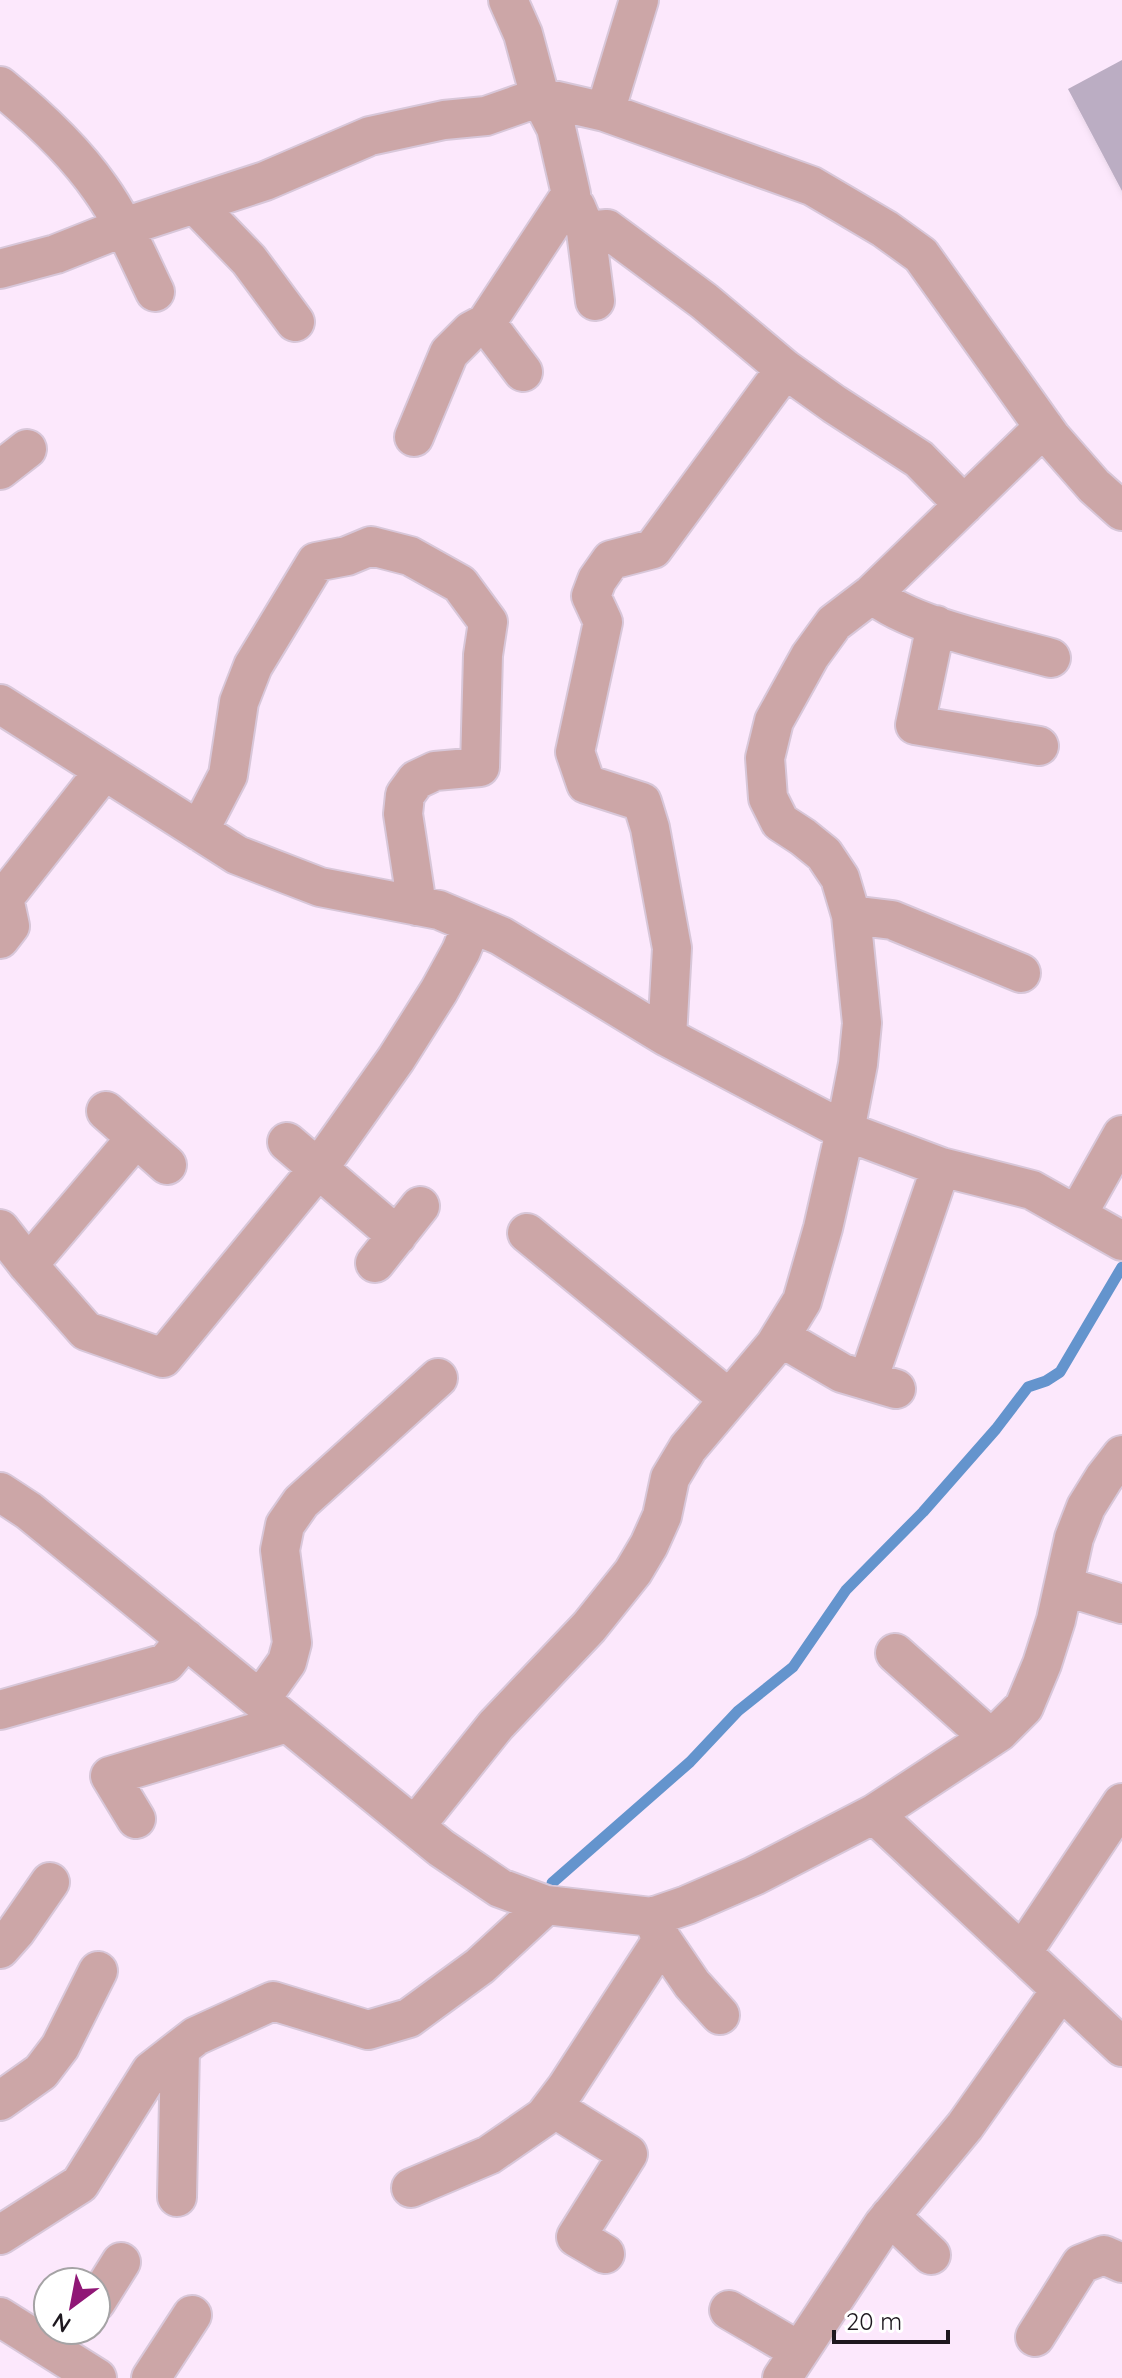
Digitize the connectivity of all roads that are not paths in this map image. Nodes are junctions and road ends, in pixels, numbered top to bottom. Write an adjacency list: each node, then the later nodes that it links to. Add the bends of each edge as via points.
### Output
1 (508, 0): 4 (street)
2 (639, 0): 5 (street)
3 (0, 86): 8 (street, via 67,146)
4 (540, 97): 5 (street); 6 (street, via 556,128); 7 (street, via 486,116 370,136)
5 (605, 112): 17 (street, via 812,186 885,229 921,255)
6 (571, 194): 9 (street); 14 (street)
7 (195, 204): 8 (street); 13 (street, via 249,260)
8 (124, 227): 10 (street); 11 (street)
9 (586, 231): 12 (street); 15 (street, via 607,229)
10 (0, 269)
11 (155, 292)
12 (595, 301)
13 (295, 322)
14 (486, 323): 16 (street); 18 (street, via 449,353)
15 (785, 369): 19 (street, via 919,459); 33 (street, via 653,549 611,560 591,596 603,622 575,752 586,784 642,802 672,948)
16 (523, 372)
17 (1044, 427): 19 (street); 20 (street)
18 (414, 437)
19 (964, 505): 21 (street)
20 (1122, 511)
21 (872, 594): 22 (street, via 885,605); 29 (street, via 834,623 810,656 774,721 765,758 768,798 780,822 824,854 840,878)
22 (936, 625): 23 (street); 25 (street, via 915,725)
23 (1051, 658)
24 (0, 704): 26 (street)
25 (1039, 746)
26 (104, 771): 27 (street); 31 (street, via 4,898 10,926)
27 (199, 831): 28 (street, via 237,855 320,887); 28 (street, via 228,775 239,702 253,666 316,562 371,546 410,556 460,584 488,622 480,767 435,771 416,780 405,795 403,814)
28 (417, 906): 30 (street)
29 (851, 915): 32 (street, via 892,920); 35 (street, via 862,1023)
30 (472, 924): 33 (street, via 526,950); 41 (street, via 439,991)
31 (0, 939)
32 (1021, 973)
33 (667, 1037): 35 (street)
34 (106, 1111): 37 (street)
35 (845, 1131): 40 (street); 48 (street, via 802,1301)
36 (1122, 1135): 43 (street)
37 (136, 1138): 39 (street); 47 (street)
38 (287, 1142): 41 (street)
39 (167, 1165)
40 (941, 1167): 43 (street, via 1032,1190); 48 (street, via 882,1384 842,1373)
41 (318, 1169): 42 (street, via 386,1250); 47 (street, via 163,1358 86,1331)
42 (420, 1206)
43 (1077, 1215): 46 (street)
44 (0, 1229): 47 (street)
45 (527, 1233): 50 (street)
46 (1122, 1241)
47 (28, 1265)
48 (780, 1337): 50 (street)
49 (438, 1378): 58 (street, via 301,1502 285,1525 280,1550 292,1643)
50 (729, 1399): 63 (street, via 670,1478 662,1516 633,1572 496,1725)
51 (1122, 1455): 53 (street, via 1086,1507)
52 (0, 1492): 55 (street)
53 (1064, 1586): 54 (street); 59 (street, via 1024,1707)
54 (1122, 1604)
55 (186, 1639): 57 (street, via 166,1663); 58 (street)
56 (895, 1653): 59 (street)
57 (0, 1710)
58 (274, 1712): 62 (street, via 110,1776); 63 (street)
59 (990, 1738): 61 (street)
60 (1122, 1803): 68 (street)
61 (874, 1814): 66 (street, via 687,1905); 68 (street)
62 (136, 1819)
63 (415, 1826): 65 (street, via 500,1888)
64 (50, 1882): 67 (street)
65 (546, 1905): 66 (street); 73 (street, via 480,1966 409,2018 368,2030 273,2001 196,2036)
66 (657, 1928): 71 (street, via 692,1984); 75 (street)
67 (0, 1949)
68 (1022, 1953): 70 (street)
69 (98, 1971): 74 (street, via 60,2047 41,2072)
70 (1061, 1990): 72 (street); 78 (street, via 965,2126 960,2157)
71 (720, 2015)
72 (1122, 2047)
73 (180, 2049): 77 (street); 79 (street, via 151,2071 80,2184)
74 (0, 2101)
75 (552, 2107): 76 (street, via 489,2155); 80 (street, via 628,2154 576,2237)
76 (411, 2188)
77 (177, 2197)
78 (890, 2216): 81 (street); 90 (street)
79 (0, 2235)
80 (605, 2254)
81 (931, 2255)
82 (121, 2262): 84 (street)
83 (1122, 2263): 88 (street, via 1104,2255 1081,2264)
84 (112, 2276)
85 (729, 2310): 90 (street)
86 (192, 2315): 92 (street)
87 (0, 2317): 89 (street)
88 (1035, 2337)
89 (64, 2355): 91 (street)
90 (790, 2364)
91 (97, 2378)
92 (151, 2378)

